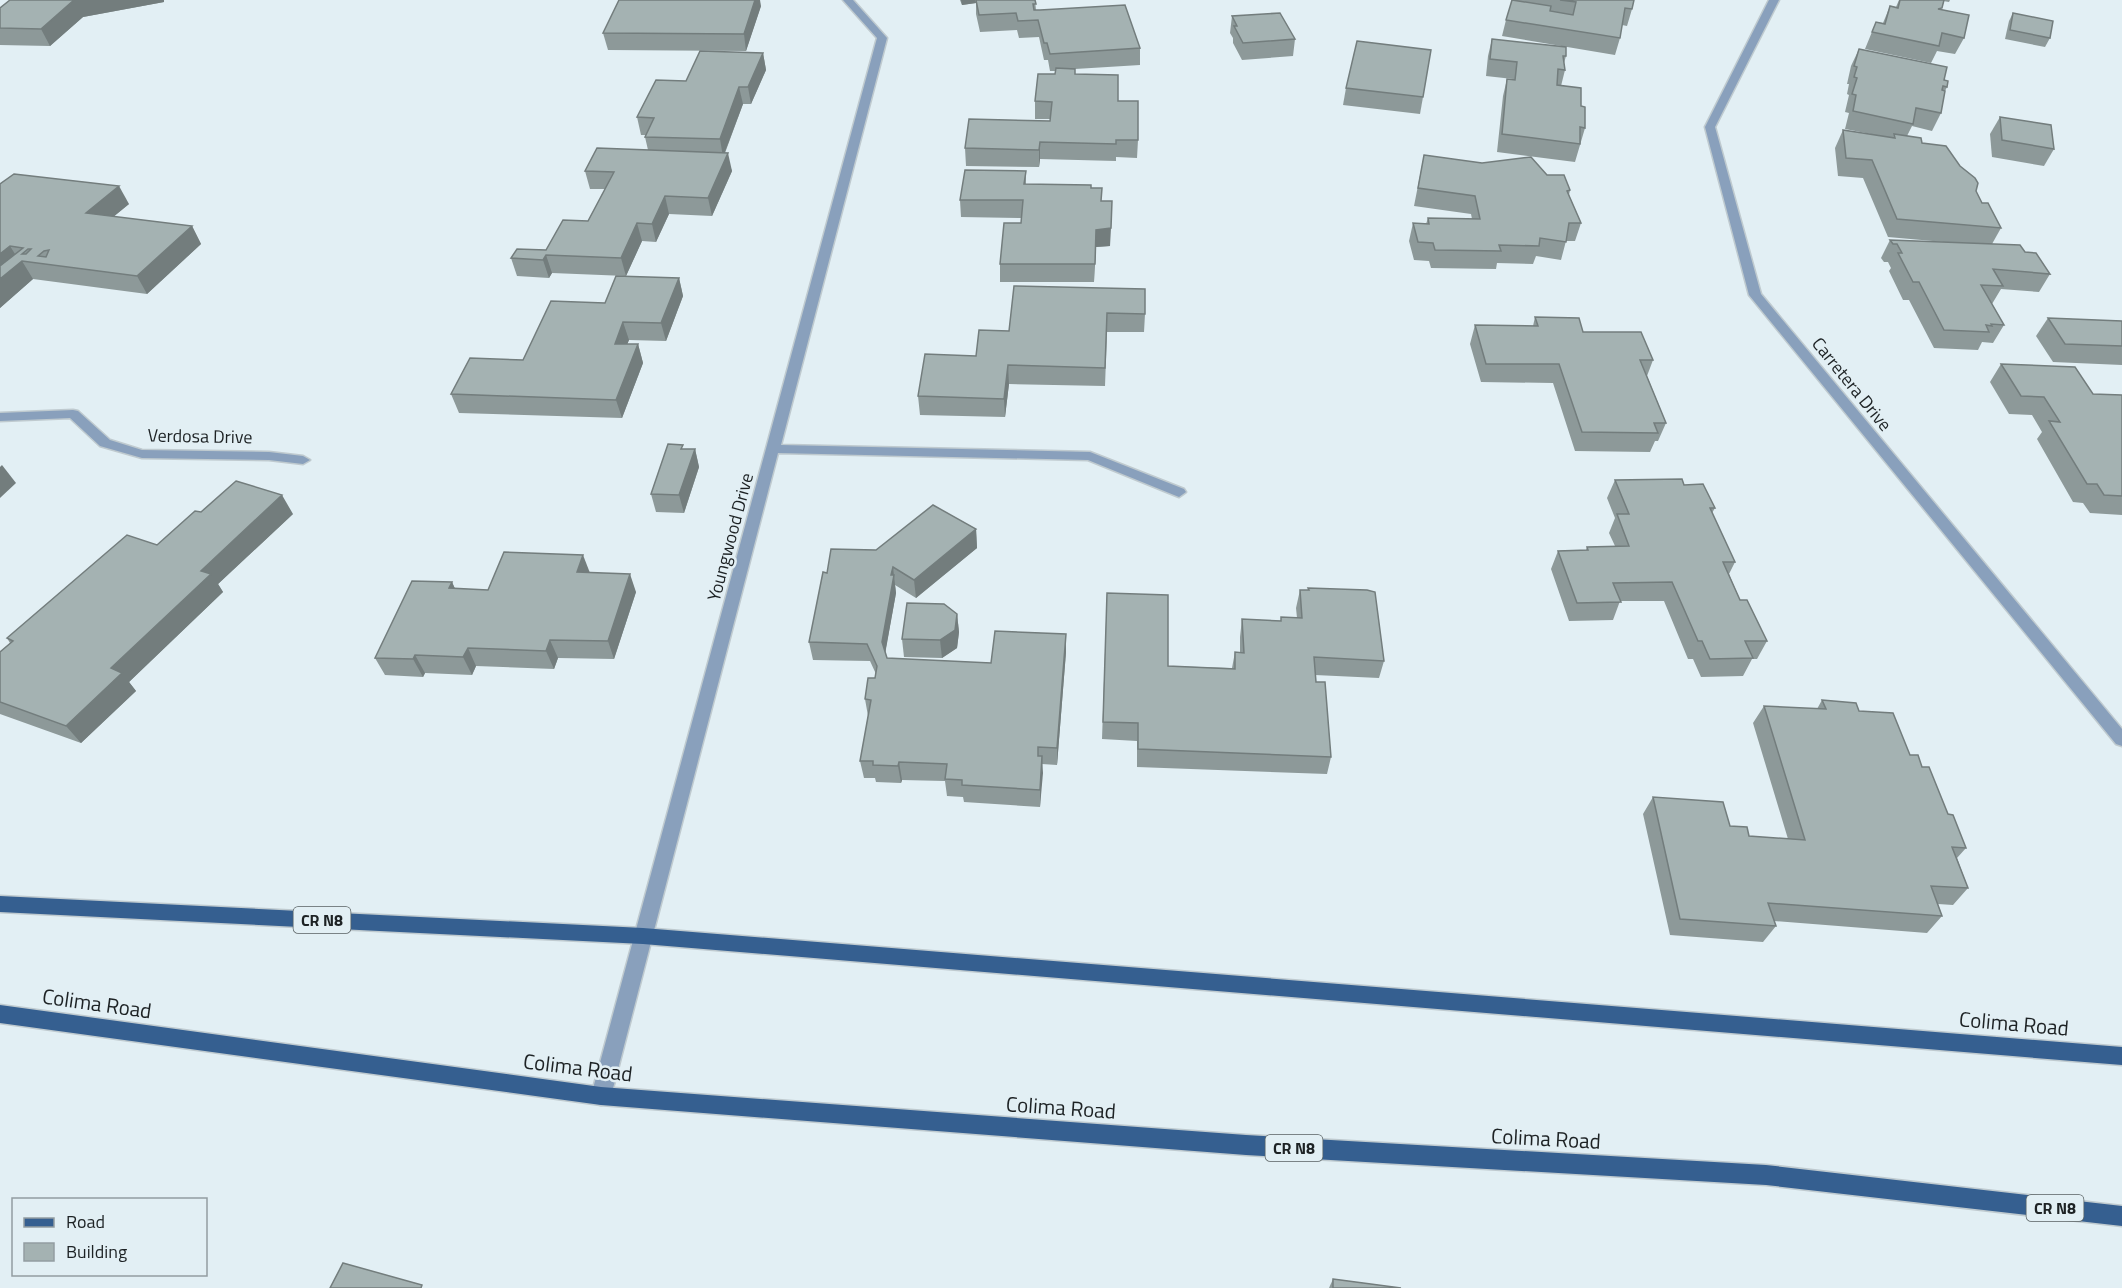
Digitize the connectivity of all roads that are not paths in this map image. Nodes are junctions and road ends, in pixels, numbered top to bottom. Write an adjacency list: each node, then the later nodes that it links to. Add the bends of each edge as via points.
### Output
1 (848, 0): 4 (street, Youngwood Drive, via 882,38)
2 (1774, 0): 7 (street, Carretera Drive, via 1710,127 1755,295)
3 (0, 417): 5 (street, Verdosa Drive, via 73,414 105,443 142,453)
4 (772, 450): 6 (street, via 1090,456); 9 (street, Youngwood Drive)
5 (303, 460)
6 (1179, 492)
7 (2122, 740)
8 (0, 904): 9 (main road, Colima Road / CR N8)
9 (643, 936): 11 (main road, Colima Road / CR N8); 12 (street, Youngwood Drive)
10 (0, 1014): 12 (main road, Colima Road / CR N8)
11 (2122, 1056)
12 (601, 1096): 13 (main road, Colima Road / CR N8, via 1246,1145 1766,1175)
13 (2122, 1216)

